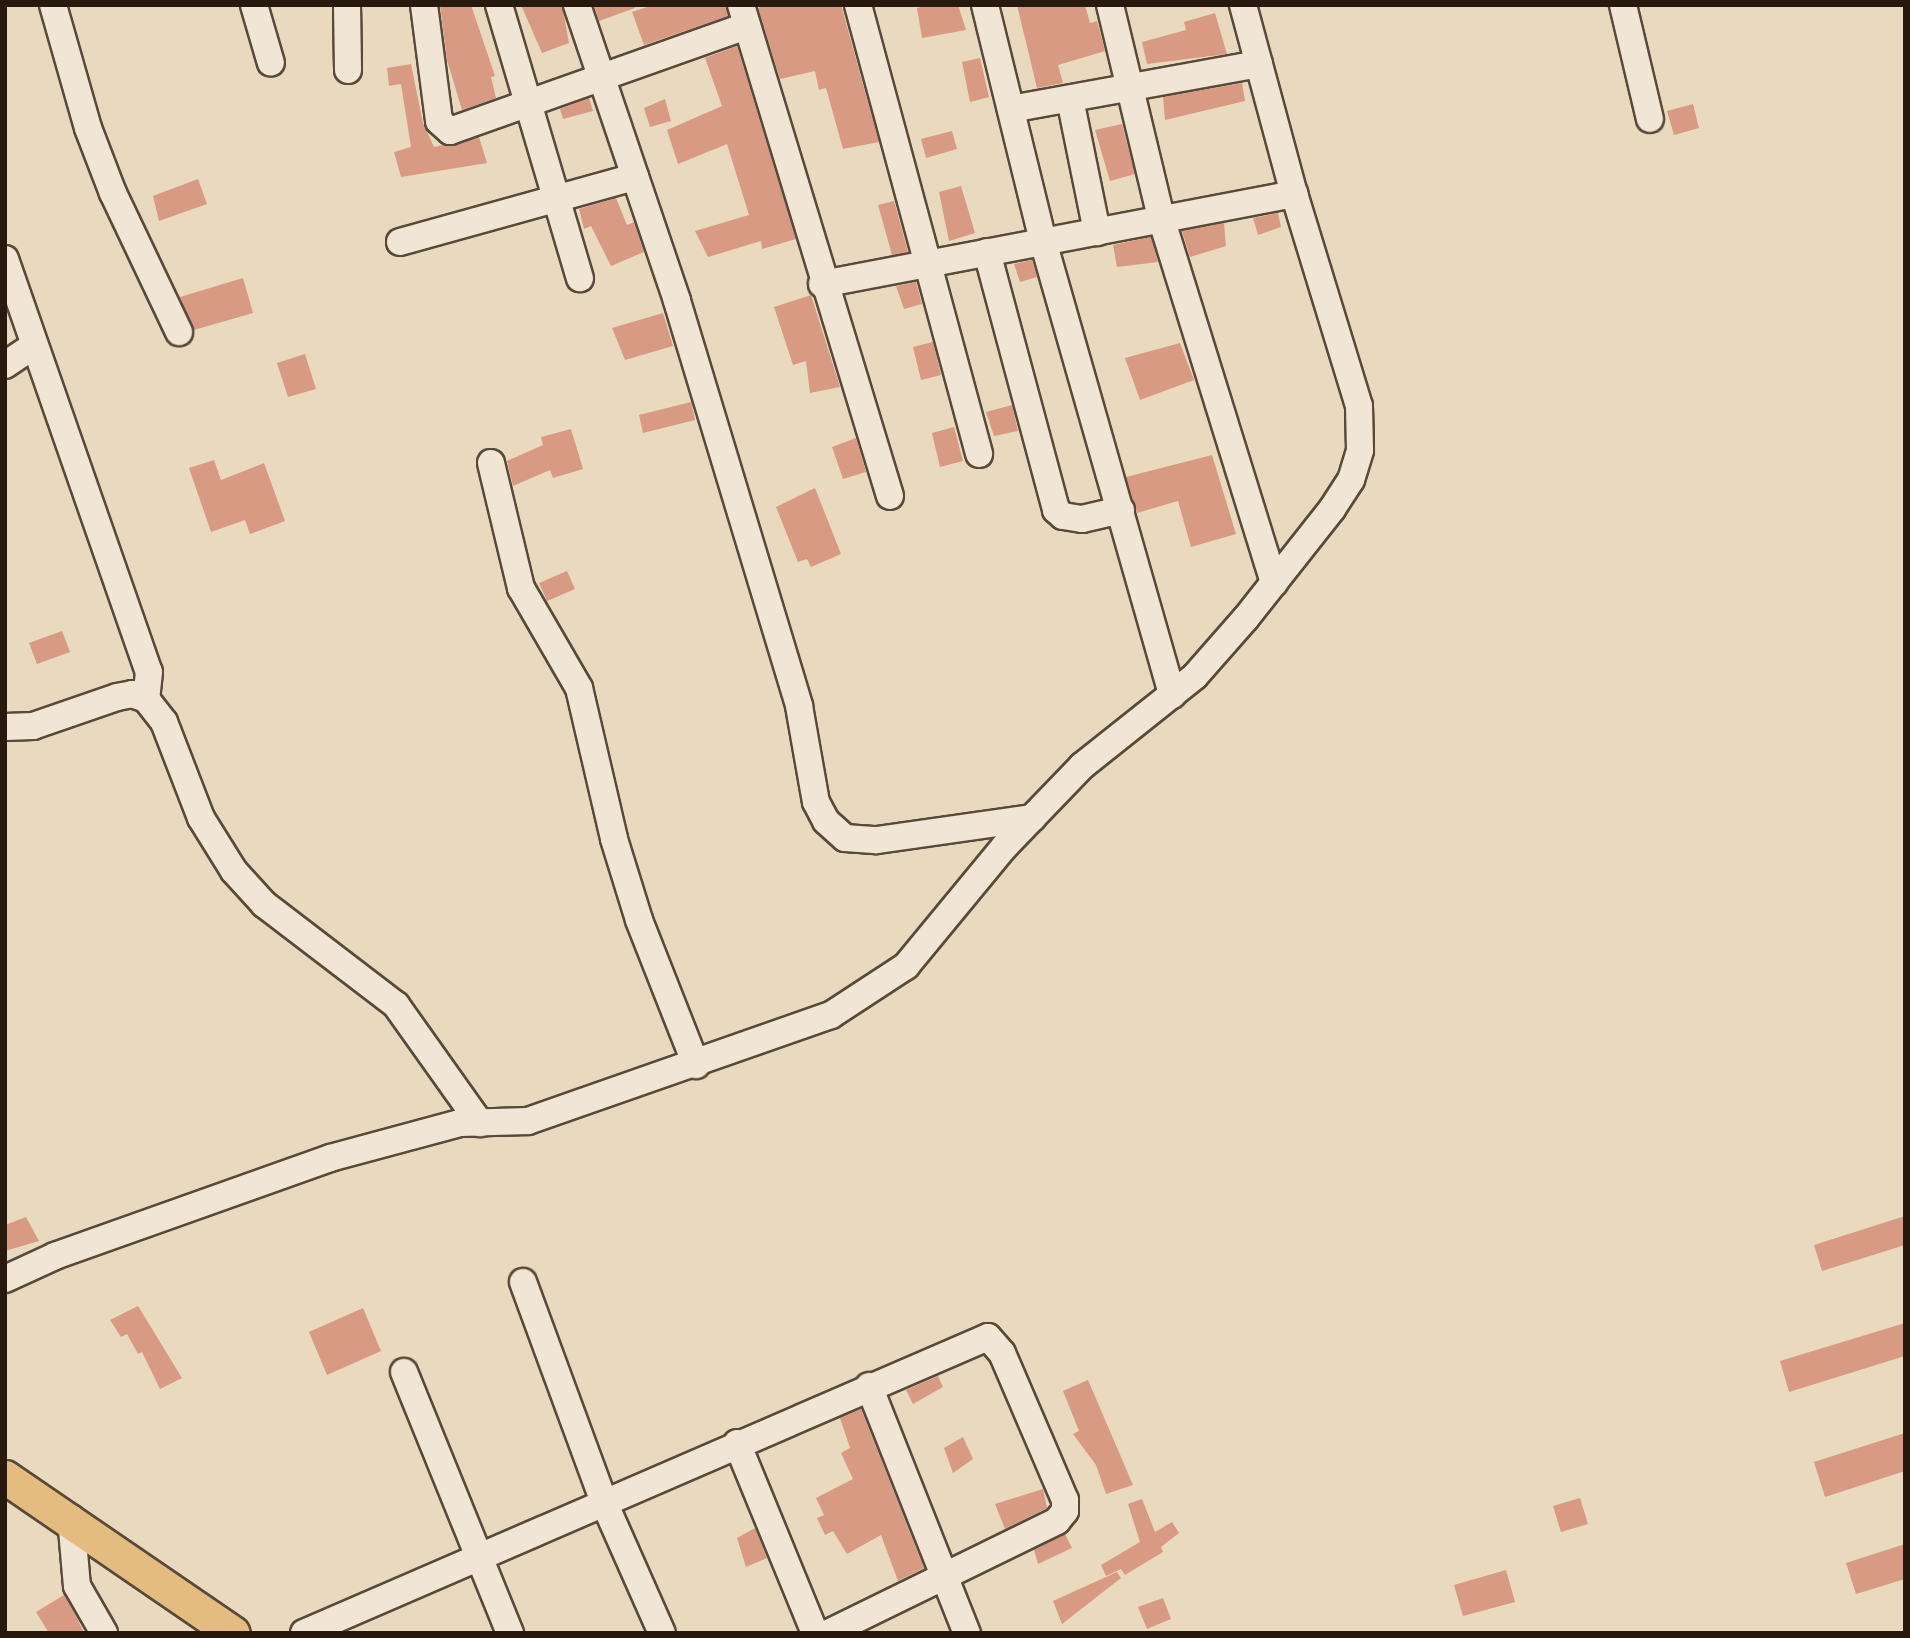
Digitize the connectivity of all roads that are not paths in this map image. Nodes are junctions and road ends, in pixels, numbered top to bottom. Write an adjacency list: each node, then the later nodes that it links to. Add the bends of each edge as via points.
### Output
1 (53, 5): 34 (street, via 88,128 113,193)
2 (254, 5): 13 (street)
3 (347, 5): 15 (street)
4 (424, 5): 19 (street, via 444,128 457,130)
5 (499, 5): 19 (street)
6 (577, 5): 16 (street)
7 (858, 5): 31 (street)
8 (985, 5): 20 (street)
9 (1110, 5): 17 (street)
10 (1243, 5): 14 (street)
11 (1623, 5): 21 (street)
12 (744, 16): 16 (street); 33 (street)
13 (271, 63)
14 (1259, 64): 17 (street); 23 (street)
15 (348, 70)
16 (602, 78): 19 (street); 22 (street)
17 (1132, 89): 18 (street); 25 (street)
18 (1070, 100): 20 (street); 26 (street)
19 (527, 104): 24 (street)
20 (1011, 109): 27 (street)
21 (1650, 119)
22 (635, 177): 24 (street); 45 (street, via 799,706 816,802 826,821 845,838 877,840)
23 (1294, 194): 25 (street); 41 (street, via 1362,428 1351,480)
24 (555, 201): 28 (street); 32 (street)
25 (1162, 221): 26 (street); 41 (street)
26 (1097, 232): 27 (street)
27 (1044, 241): 29 (street); 40 (street)
28 (400, 242)
29 (987, 252): 31 (street); 40 (street, via 1056,510 1082,519)
30 (5, 259): 35 (street)
31 (926, 263): 33 (street); 37 (street)
32 (580, 278)
33 (822, 284): 39 (street)
34 (179, 332)
35 (33, 346): 36 (street); 43 (street, via 149,672)
36 (5, 365)
37 (979, 454)
38 (491, 463): 46 (street, via 522,588 579,688 635,909)
39 (890, 496)
40 (1121, 510): 42 (street)
41 (1274, 583): 42 (street, via 1195,676)
42 (1172, 695): 45 (street, via 1082,766)
43 (146, 699): 44 (street, via 124,695 33,726); 47 (street, via 163,722 201,818 234,871 264,904 396,1005)
44 (5, 727)
45 (1032, 818): 46 (street, via 927,944 870,993 831,1015)
46 (696, 1065): 47 (street, via 528,1121)
47 (480, 1123): 48 (street, via 460,1123 330,1158 55,1256)
48 (5, 1279)
49 (523, 1282): 54 (street)
50 (404, 1372): 56 (street)
51 (869, 1386): 52 (street); 57 (street); 57 (street, via 980,1337 994,1341 1065,1500 1065,1511 1057,1521)
52 (737, 1443): 54 (street); 63 (street)
53 (5, 1477): 55 (main road)
54 (603, 1500): 56 (street); 62 (street)
55 (71, 1518): 58 (street, via 77,1586); 59 (main road)
56 (476, 1557): 60 (street); 61 (street)
57 (944, 1576): 64 (street); 65 (street)
58 (104, 1633)
59 (233, 1633)
60 (304, 1633)
61 (510, 1633)
62 (662, 1633)
63 (815, 1633)
64 (828, 1633)
65 (967, 1633)

